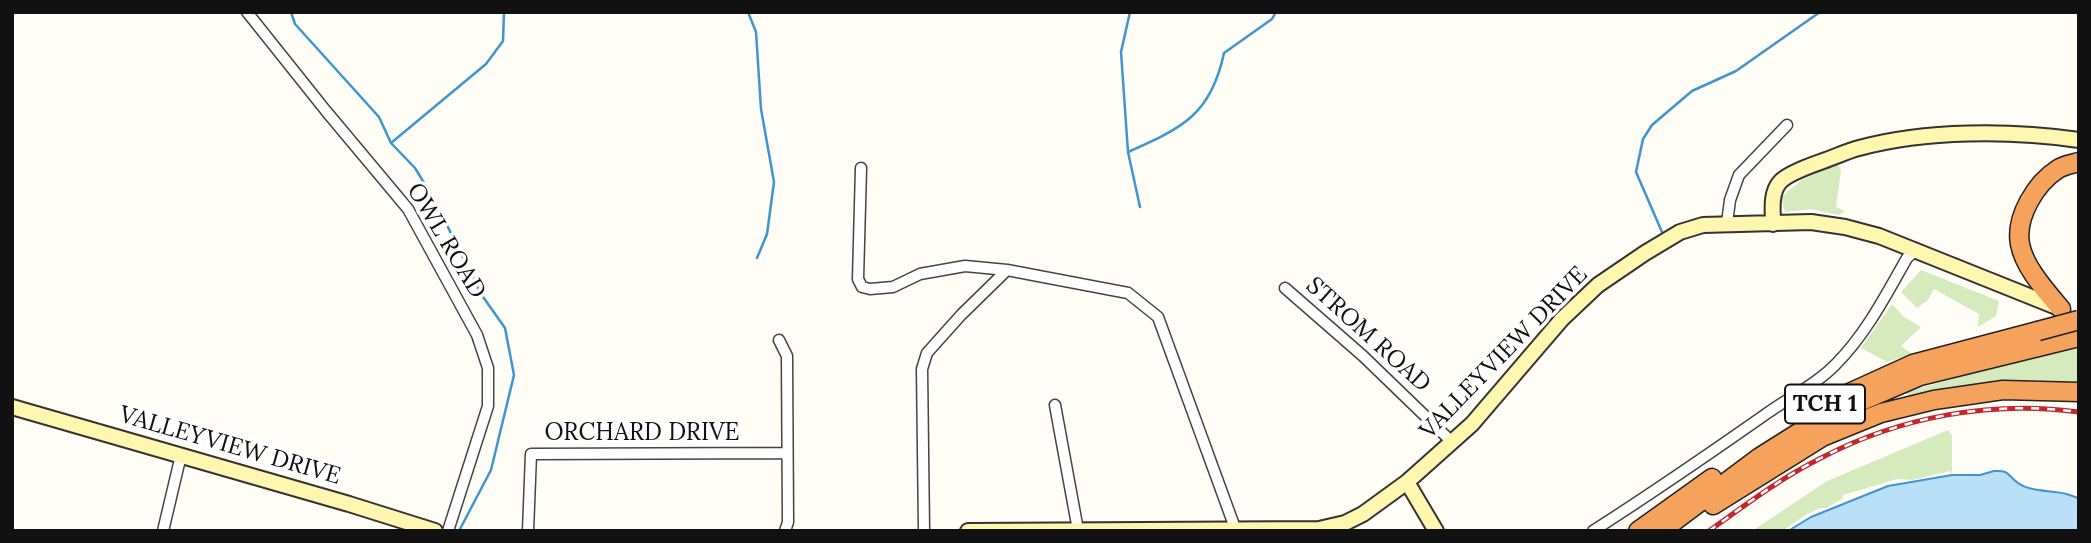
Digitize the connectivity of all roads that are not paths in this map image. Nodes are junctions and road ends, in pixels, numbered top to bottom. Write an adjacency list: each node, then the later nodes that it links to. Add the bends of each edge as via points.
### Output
1 (247, 12): 27 (street, OWL ROAD, via 408,209 477,335 488,368 488,406)
2 (1787, 125): 6 (street, via 1739,175)
3 (2079, 140): 7 (street, via 1979,134 1908,138 1858,148 1779,183 1773,199)
4 (2079, 162): 11 (highway, via 2060,167 2042,181 2021,223 2020,244 2029,267)
5 (862, 168): 9 (street, via 858,279 862,287 893,287 920,274 965,266)
6 (1727, 223): 7 (street, VALLEYVIEW DRIVE); 19 (street, VALLEYVIEW DRIVE, via 1680,232 1598,285)
7 (1773, 224): 8 (street, VALLEYVIEW DRIVE, via 1811,222 1845,227)
8 (1916, 250): 11 (street, VALLEYVIEW DRIVE, via 2045,301); 33 (street, via 1854,344 1834,366)
9 (1007, 270): 23 (street, via 1128,293 1158,317); 30 (street, via 927,354 922,369)
10 (1285, 288): 19 (street, STROM ROAD)
11 (2058, 312): 12 (street, VALLEYVIEW DRIVE); 13 (street, VALLEYVIEW DRIVE)
12 (2079, 320): 34 (highway, TCH 1, bridge, via 1913,364 1820,406)
13 (2079, 330)
14 (2079, 337): 35 (highway, TCH 1, via 1920,376 1822,418 1760,457)
15 (779, 340): 20 (street, via 787,356)
16 (2079, 392): 36 (highway, via 2003,390 1881,413 1822,437)
17 (1055, 405): 24 (street)
18 (12, 407): 21 (street, VALLEYVIEW DRIVE)
19 (1452, 442): 22 (street, VALLEYVIEW DRIVE)
20 (787, 453): 28 (street, ORCHARD DRIVE, via 531,454); 29 (street)
21 (181, 455): 25 (street); 26 (street, VALLEYVIEW DRIVE)
22 (1406, 482): 23 (street, VALLEYVIEW DRIVE, via 1345,523 1319,528); 32 (street)
23 (1235, 528): 24 (street, VALLEYVIEW DRIVE)
24 (1078, 530): 31 (street, VALLEYVIEW DRIVE)
25 (163, 531)
26 (435, 531)
27 (448, 531)
28 (528, 531)
29 (785, 531)
30 (924, 531)
31 (968, 531)
32 (1436, 531)
33 (1593, 531)
34 (1638, 531)
35 (1661, 531)
36 (1672, 531)

